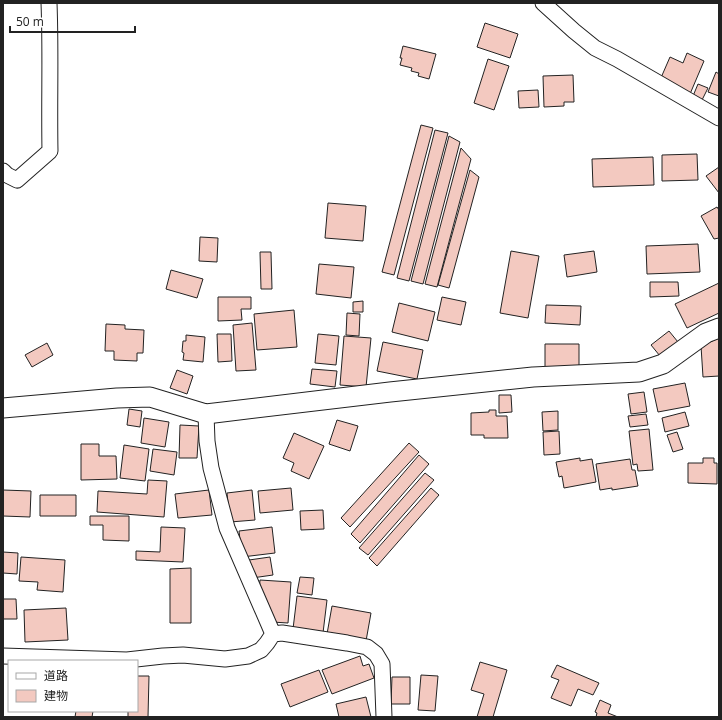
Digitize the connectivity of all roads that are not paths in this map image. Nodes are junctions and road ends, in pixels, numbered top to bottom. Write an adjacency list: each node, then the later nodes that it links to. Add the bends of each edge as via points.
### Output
1 (50, 3): 4 (street, via 50,151 17,180)
2 (543, 3): 3 (street, via 595,48)
3 (719, 118)
4 (3, 171)
5 (719, 328): 7 (street, via 706,333 664,364 639,372 533,377)
6 (3, 408): 7 (street, via 150,397)
7 (206, 414): 8 (street, via 211,468 227,528)
8 (273, 634): 9 (street, via 261,650 248,656 224,659 183,655 127,660); 10 (street, via 282,633 347,643 367,648 376,654 382,664)
9 (3, 656)
10 (384, 717)

